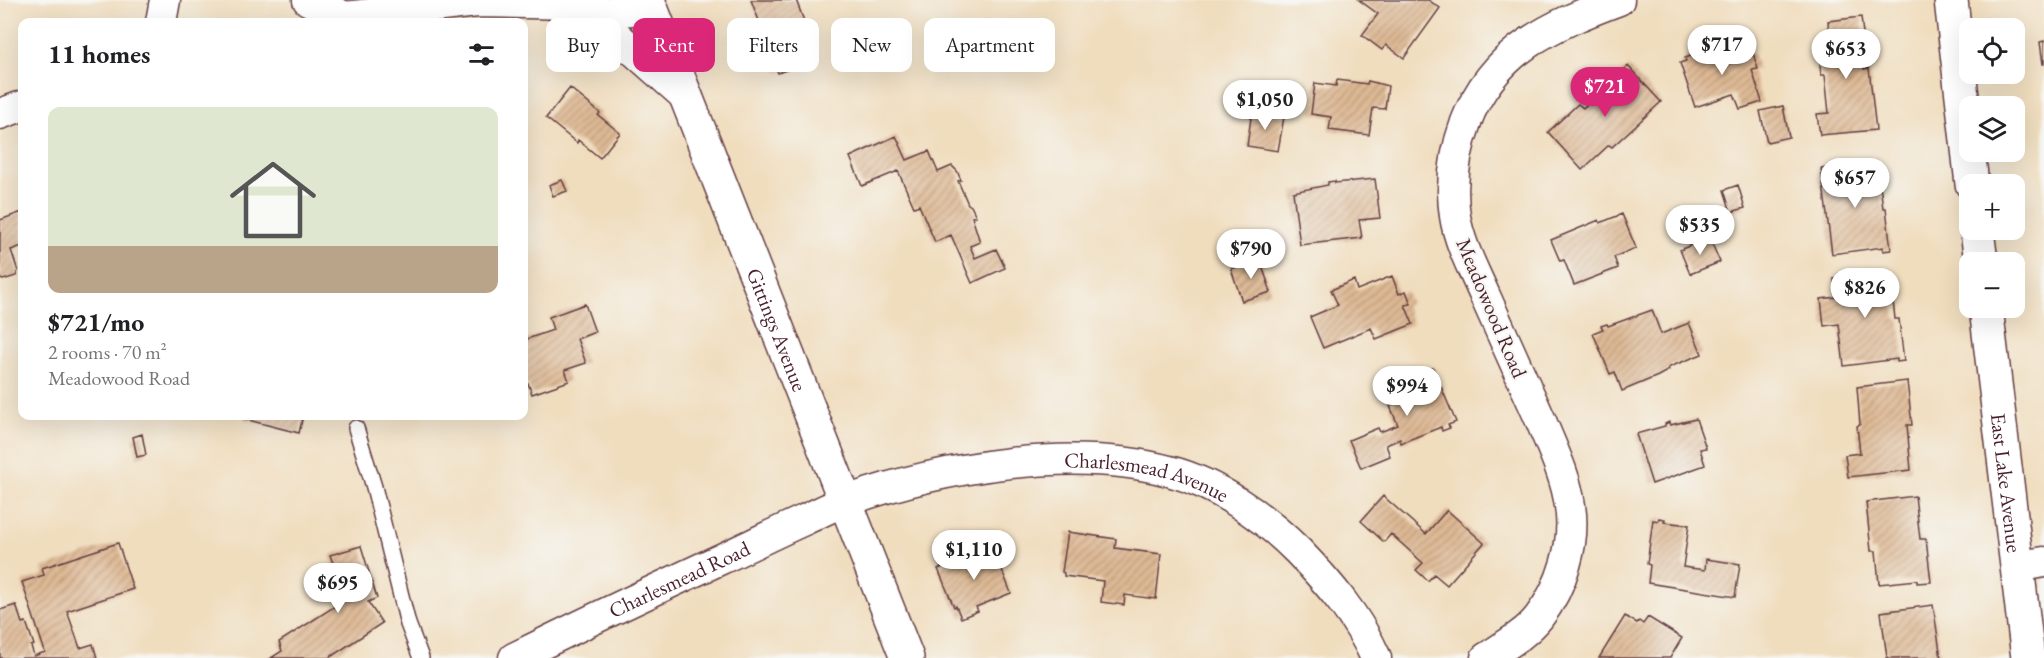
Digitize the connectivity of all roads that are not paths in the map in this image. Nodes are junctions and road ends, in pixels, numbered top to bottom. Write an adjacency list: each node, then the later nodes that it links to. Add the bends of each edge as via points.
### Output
1 (165, 0): 7 (street)
2 (308, 0): 8 (street)
3 (1619, 0): 22 (street, Meadowood Road, via 1532,39 1499,67 1474,102 1459,141 1453,179 1455,217 1467,255 1557,458 1570,506 1569,550 1558,586 1538,618)
4 (1951, 0): 13 (street)
5 (650, 4): 6 (street); 10 (street, Gittings Avenue)
6 (582, 6): 9 (street, via 477,2); 10 (street)
7 (162, 18)
8 (331, 18)
9 (350, 18)
10 (687, 98): 16 (street, Gittings Avenue)
11 (18, 107): 12 (street)
12 (0, 114)
13 (1971, 174)
14 (1988, 318): 17 (street, East Lake Avenue)
15 (356, 428): 18 (lane, via 408,624)
16 (846, 501): 19 (street, Charlesmead Road); 20 (street, Gittings Avenue); 21 (street, Charlesmead Avenue, via 946,473 1022,461 1122,462 1170,471 1220,492 1287,541 1351,612)
17 (2030, 565): 23 (street, East Lake Avenue)
18 (421, 658)
19 (514, 658)
20 (908, 658)
21 (1376, 658)
22 (1486, 658)
23 (2028, 658)

